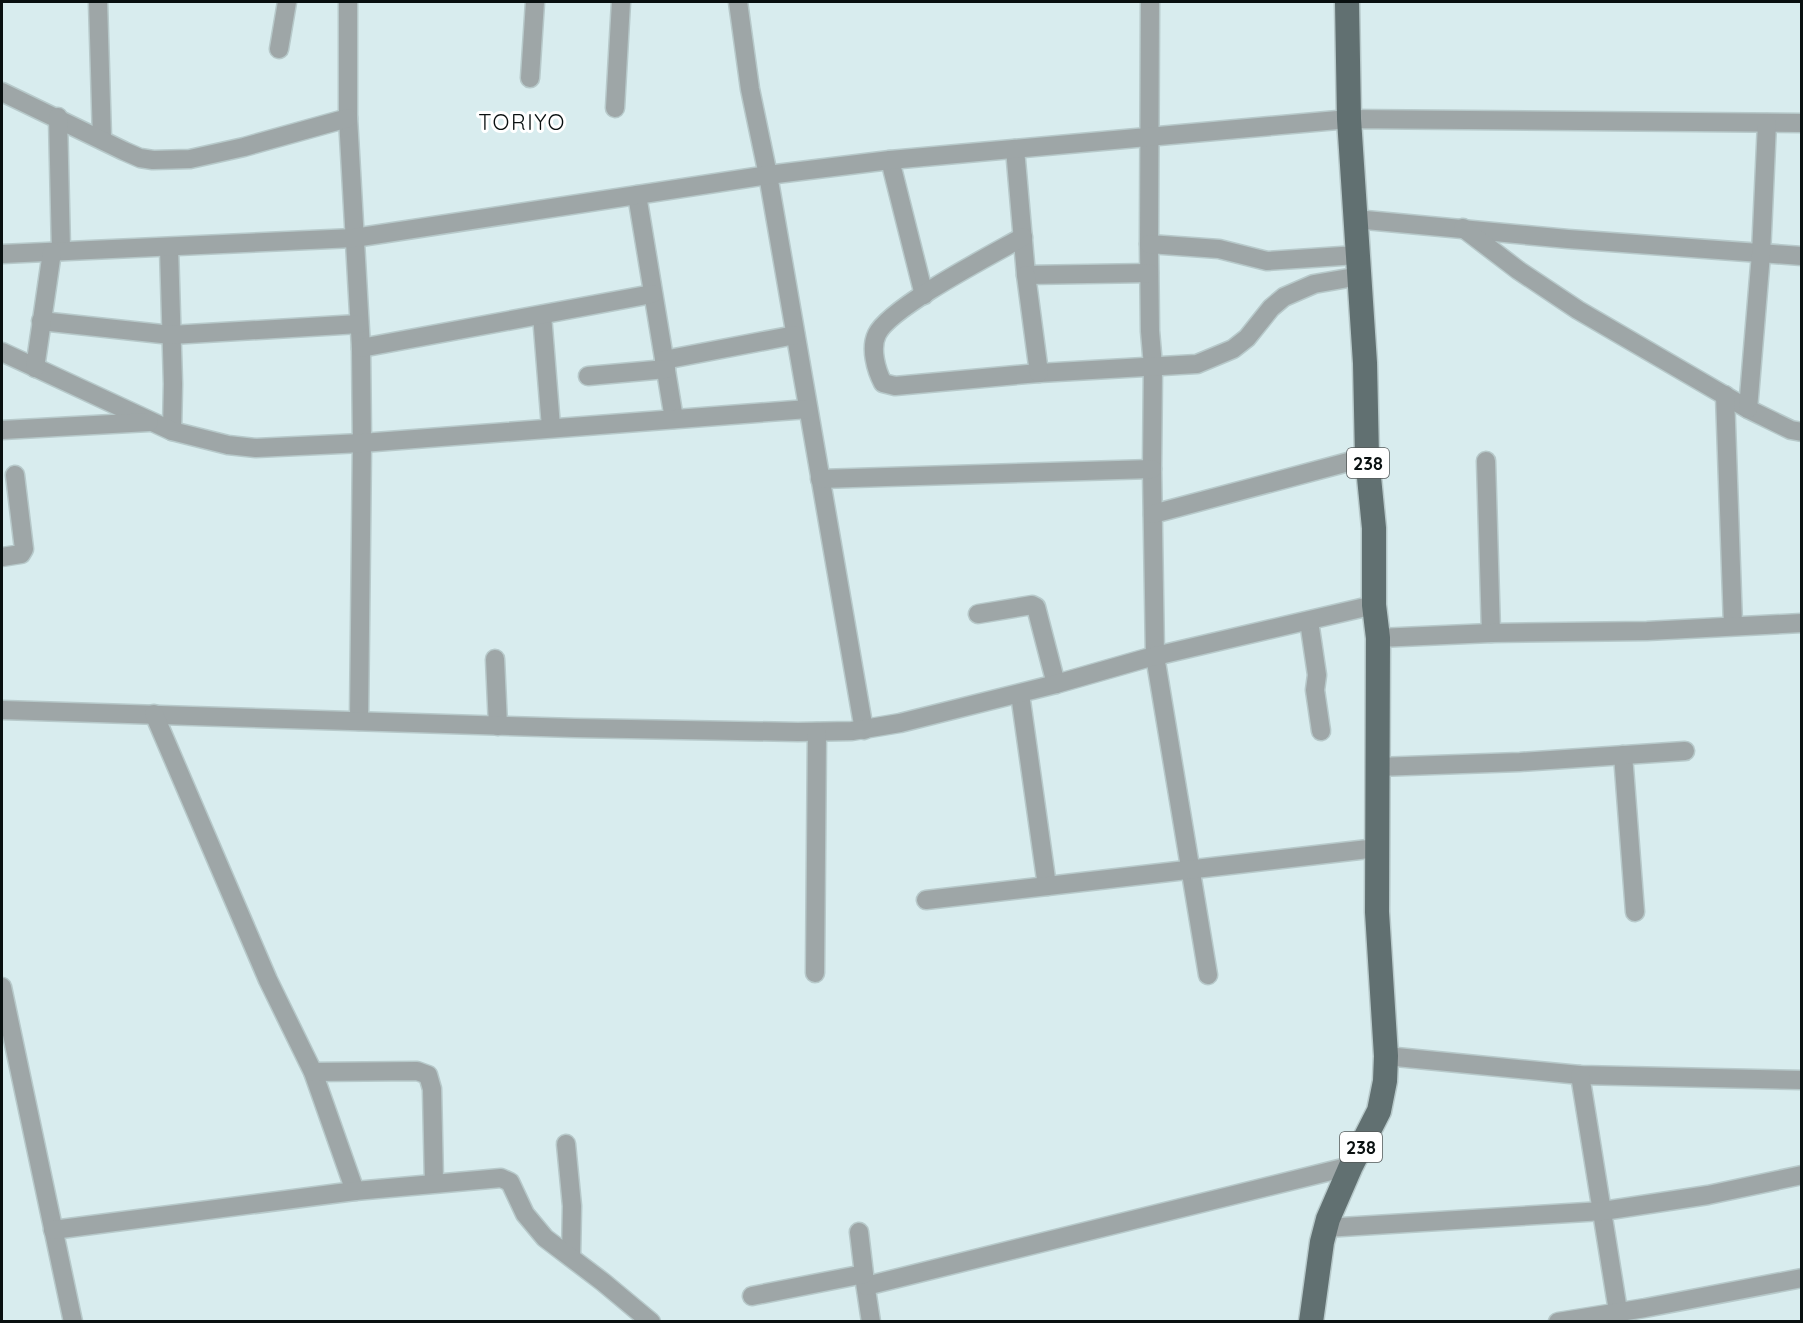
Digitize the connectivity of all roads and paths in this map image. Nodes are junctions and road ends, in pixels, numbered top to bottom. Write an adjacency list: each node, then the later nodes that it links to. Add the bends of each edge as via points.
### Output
1 (98, 2): 19 (street)
2 (287, 2): 9 (street)
3 (348, 2): 14 (street)
4 (535, 2): 10 (street)
5 (621, 2): 12 (street)
6 (738, 2): 22 (street)
7 (1150, 2): 18 (street)
8 (1347, 2): 15 (main road, 238)
9 (279, 49)
10 (530, 78)
11 (2, 92): 13 (street)
12 (615, 108)
13 (58, 117): 19 (street); 30 (street)
14 (348, 118): 19 (street, via 213,155 173,161 140,158); 27 (street)
15 (1349, 119): 16 (street); 18 (street); 24 (main road, 238)
16 (1767, 123): 17 (street); 32 (street)
17 (1802, 123)
18 (1150, 136): 20 (street); 28 (street)
19 (102, 139)
20 (1015, 148): 21 (street); 26 (street)
21 (890, 160): 22 (street); 38 (street)
22 (768, 176): 23 (street); 43 (street)
23 (638, 195): 27 (street); 37 (street)
24 (1355, 219): 25 (street); 34 (main road, 238)
25 (1463, 228): 32 (street); 51 (street, via 1578,310)
26 (1023, 237): 36 (street); 38 (street)
27 (354, 238): 29 (street); 41 (street)
28 (1149, 244): 34 (street, via 1219,249 1267,261); 35 (street)
29 (169, 248): 30 (street); 42 (street)
30 (56, 252): 31 (street); 40 (street)
31 (2, 254)
32 (1761, 254): 33 (street); 53 (street)
33 (1802, 256)
34 (1358, 266): 47 (street, via 1284,297 1247,338 1220,357 1197,364); 61 (main road, 238)
35 (1149, 273): 36 (street); 47 (street)
36 (1026, 275): 49 (street)
37 (652, 294): 39 (street); 46 (street)
38 (924, 295): 49 (street, via 876,335 874,351 883,383 895,386)
39 (542, 315): 44 (street); 56 (street)
40 (41, 321): 42 (street); 48 (street)
41 (359, 324): 42 (street); 44 (street)
42 (171, 335): 58 (street)
43 (795, 335): 46 (street); 52 (street)
44 (361, 348): 60 (street)
45 (2, 352): 48 (street)
46 (665, 364): 50 (street); 54 (street)
47 (1153, 366): 49 (street); 63 (street)
48 (35, 368): 55 (street)
49 (1039, 373)
50 (588, 375)
51 (1725, 395): 53 (street); 73 (street)
52 (808, 409): 54 (street); 65 (street)
53 (1748, 409): 59 (street)
54 (674, 419): 56 (street)
55 (151, 422): 57 (street); 58 (street)
56 (551, 427): 60 (street)
57 (2, 430)
58 (172, 431): 60 (street, via 256,448)
59 (1802, 432)
60 (362, 443): 82 (street)
61 (1367, 457): 67 (street); 69 (main road, 238, via 1374,528)
62 (1486, 461): 74 (street)
63 (1152, 469): 65 (street); 67 (street)
64 (15, 475): 66 (street)
65 (820, 479): 84 (street)
66 (9, 502): 68 (street, via 24,551)
67 (1153, 514): 76 (street)
68 (2, 557)
69 (1374, 605): 71 (street); 75 (main road, 238)
70 (978, 615): 78 (street, via 1036,607)
71 (1309, 621): 76 (street); 85 (street)
72 (1802, 623): 73 (street)
73 (1733, 625): 74 (street, via 1647,631)
74 (1491, 633): 75 (street)
75 (1378, 638): 89 (main road, 238)
76 (1155, 656): 78 (street); 91 (street)
77 (495, 659): 83 (street)
78 (1056, 684): 79 (street)
79 (1020, 694): 84 (street); 92 (street)
80 (2, 710): 81 (street)
81 (154, 714): 82 (street); 99 (street, via 268,980)
82 (359, 721): 83 (street)
83 (498, 726): 86 (street)
84 (864, 730): 86 (street)
85 (1320, 731)
86 (817, 732): 95 (street)
87 (1685, 751): 88 (street)
88 (1623, 755): 89 (street); 94 (street)
89 (1377, 767): 90 (main road, 238)
90 (1377, 848): 91 (street); 98 (main road, 238, via 1377,926)
91 (1192, 869): 92 (street); 96 (street)
92 (1047, 886): 93 (street)
93 (926, 900)
94 (1635, 912)
95 (815, 973)
96 (1208, 975)
97 (2, 987): 109 (street)
98 (1386, 1056): 100 (street); 103 (main road, 238, via 1379,1111)
99 (313, 1072): 105 (street, via 417,1071 428,1075 432,1089); 106 (street)
100 (1580, 1076): 101 (street); 107 (street)
101 (1802, 1080)
102 (566, 1144): 111 (street, via 572,1206)
103 (1351, 1166): 108 (main road, 238); 113 (street)
104 (1802, 1174): 107 (street, via 1708,1195)
105 (434, 1183): 106 (street); 111 (street, via 505,1179 532,1224)
106 (355, 1191): 109 (street)
107 (1602, 1211): 108 (street); 115 (street)
108 (1325, 1228): 120 (main road, 238)
109 (53, 1230): 117 (street)
110 (859, 1232): 113 (street)
111 (571, 1257): 118 (street)
112 (1802, 1278): 116 (street)
113 (865, 1280): 114 (street); 119 (street)
114 (752, 1296)
115 (1617, 1311): 116 (street); 121 (street)
116 (1646, 1315)
117 (73, 1322)
118 (651, 1322)
119 (871, 1322)
120 (1311, 1322)
121 (1558, 1322)

